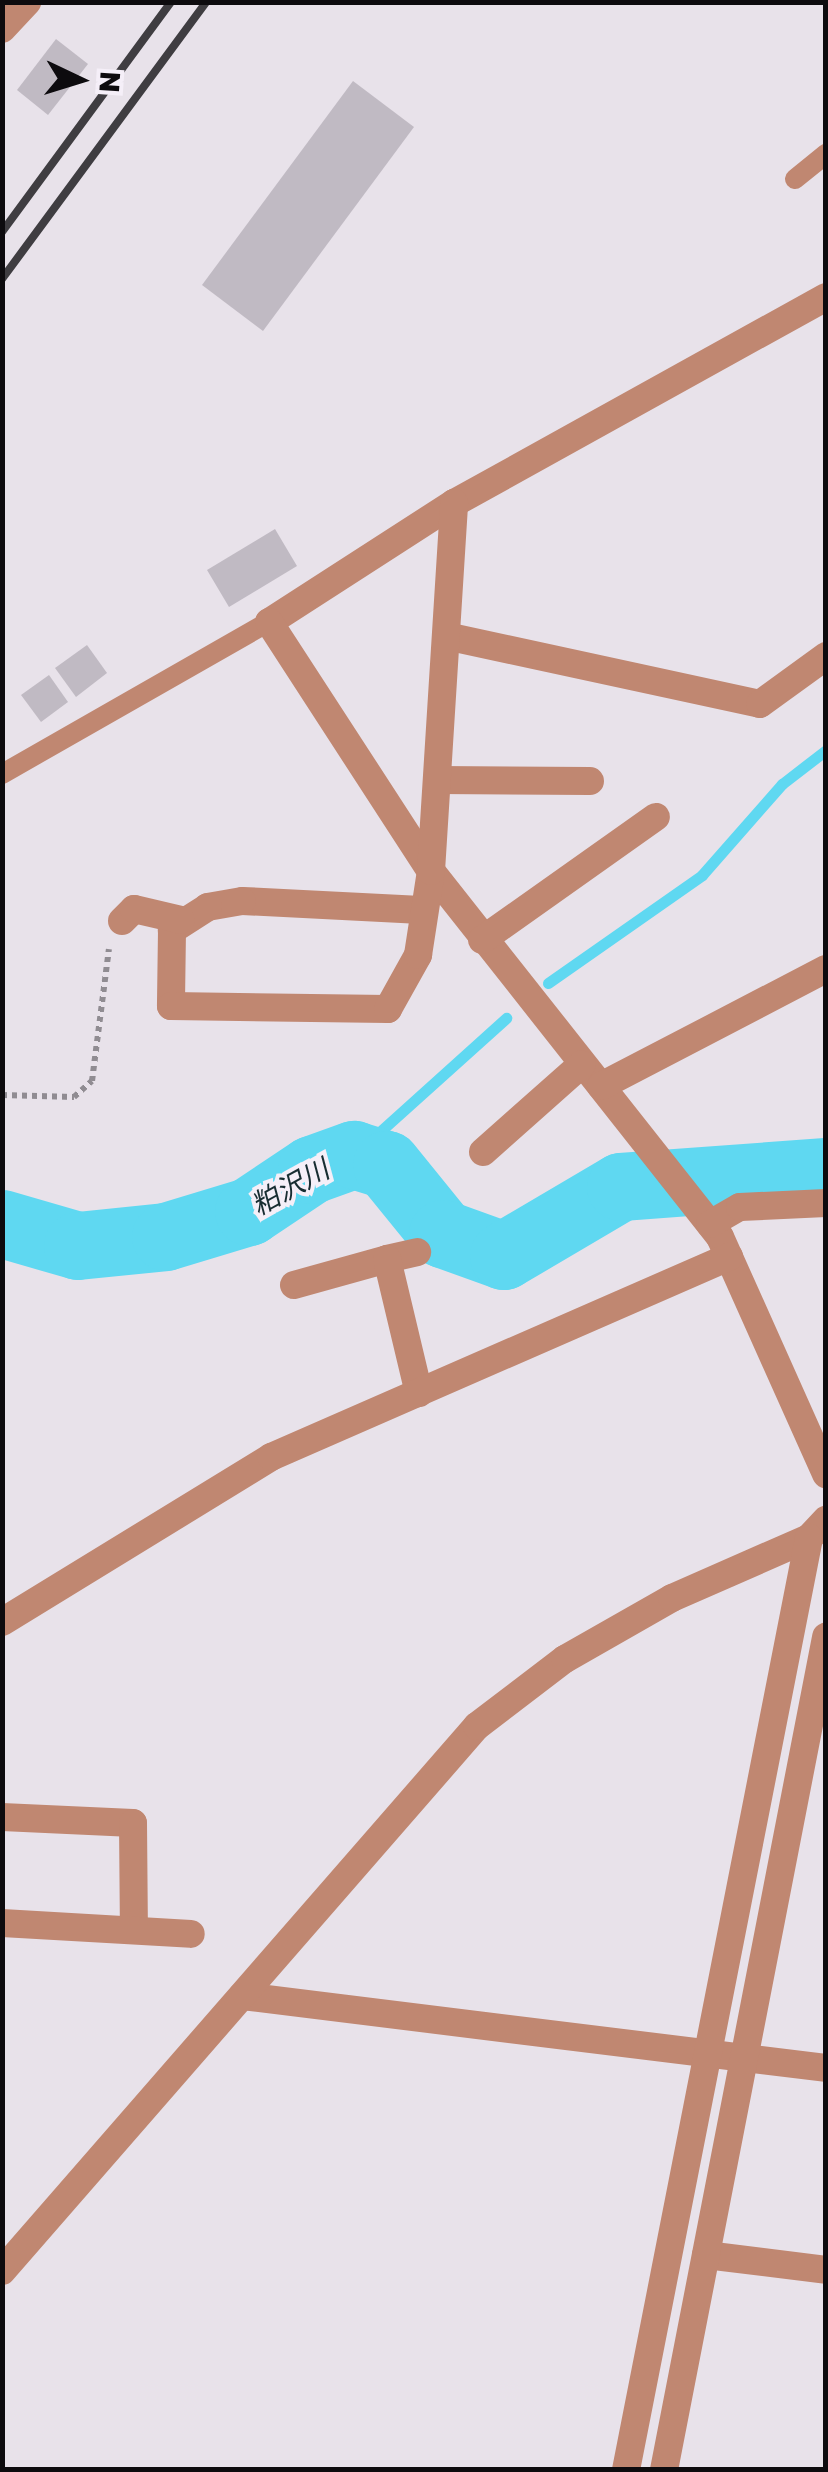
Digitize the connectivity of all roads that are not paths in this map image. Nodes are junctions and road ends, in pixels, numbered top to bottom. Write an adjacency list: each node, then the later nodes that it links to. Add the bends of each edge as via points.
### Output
1 (27, 2): 2 (street)
2 (2, 29)
3 (826, 154): 4 (lane)
4 (794, 179)
5 (826, 296): 6 (street)
6 (454, 503): 7 (street); 8 (street)
7 (268, 622): 10 (lane); 14 (street)
8 (446, 636): 9 (street, via 760,704); 11 (street)
9 (826, 656)
10 (2, 774)
11 (437, 780): 12 (street); 14 (street)
12 (590, 780)
13 (656, 817): 18 (street)
14 (432, 872): 15 (street); 18 (street)
15 (421, 910): 16 (street, via 242,901); 16 (street, via 418,956 388,1009 171,1006 172,930)
16 (181, 920): 17 (street, via 134,908)
17 (122, 921)
18 (482, 940): 20 (street)
19 (826, 969): 21 (street)
20 (582, 1064): 21 (street); 22 (street)
21 (601, 1086): 24 (street)
22 (484, 1152)
23 (826, 1203): 24 (street, via 740,1207)
24 (710, 1224): 26 (street)
25 (417, 1252): 27 (street)
26 (729, 1258): 29 (street); 30 (street)
27 (387, 1259): 28 (street); 29 (street)
28 (294, 1285)
29 (419, 1393): 32 (street, via 271,1457)
30 (826, 1474)
31 (817, 1529): 38 (street, via 565,1659 476,1726); 39 (street)
32 (2, 1622)
33 (826, 1637): 40 (street)
34 (2, 1817): 36 (street, via 133,1823)
35 (2, 1923): 36 (street)
36 (134, 1929): 37 (street)
37 (191, 1934)
38 (242, 1996): 39 (street); 44 (street)
39 (706, 2052): 40 (street); 45 (street)
40 (744, 2056): 41 (street); 42 (street)
41 (826, 2068)
42 (706, 2255): 43 (street); 46 (street)
43 (826, 2270)
44 (2, 2271)
45 (626, 2470)
46 (664, 2470)

